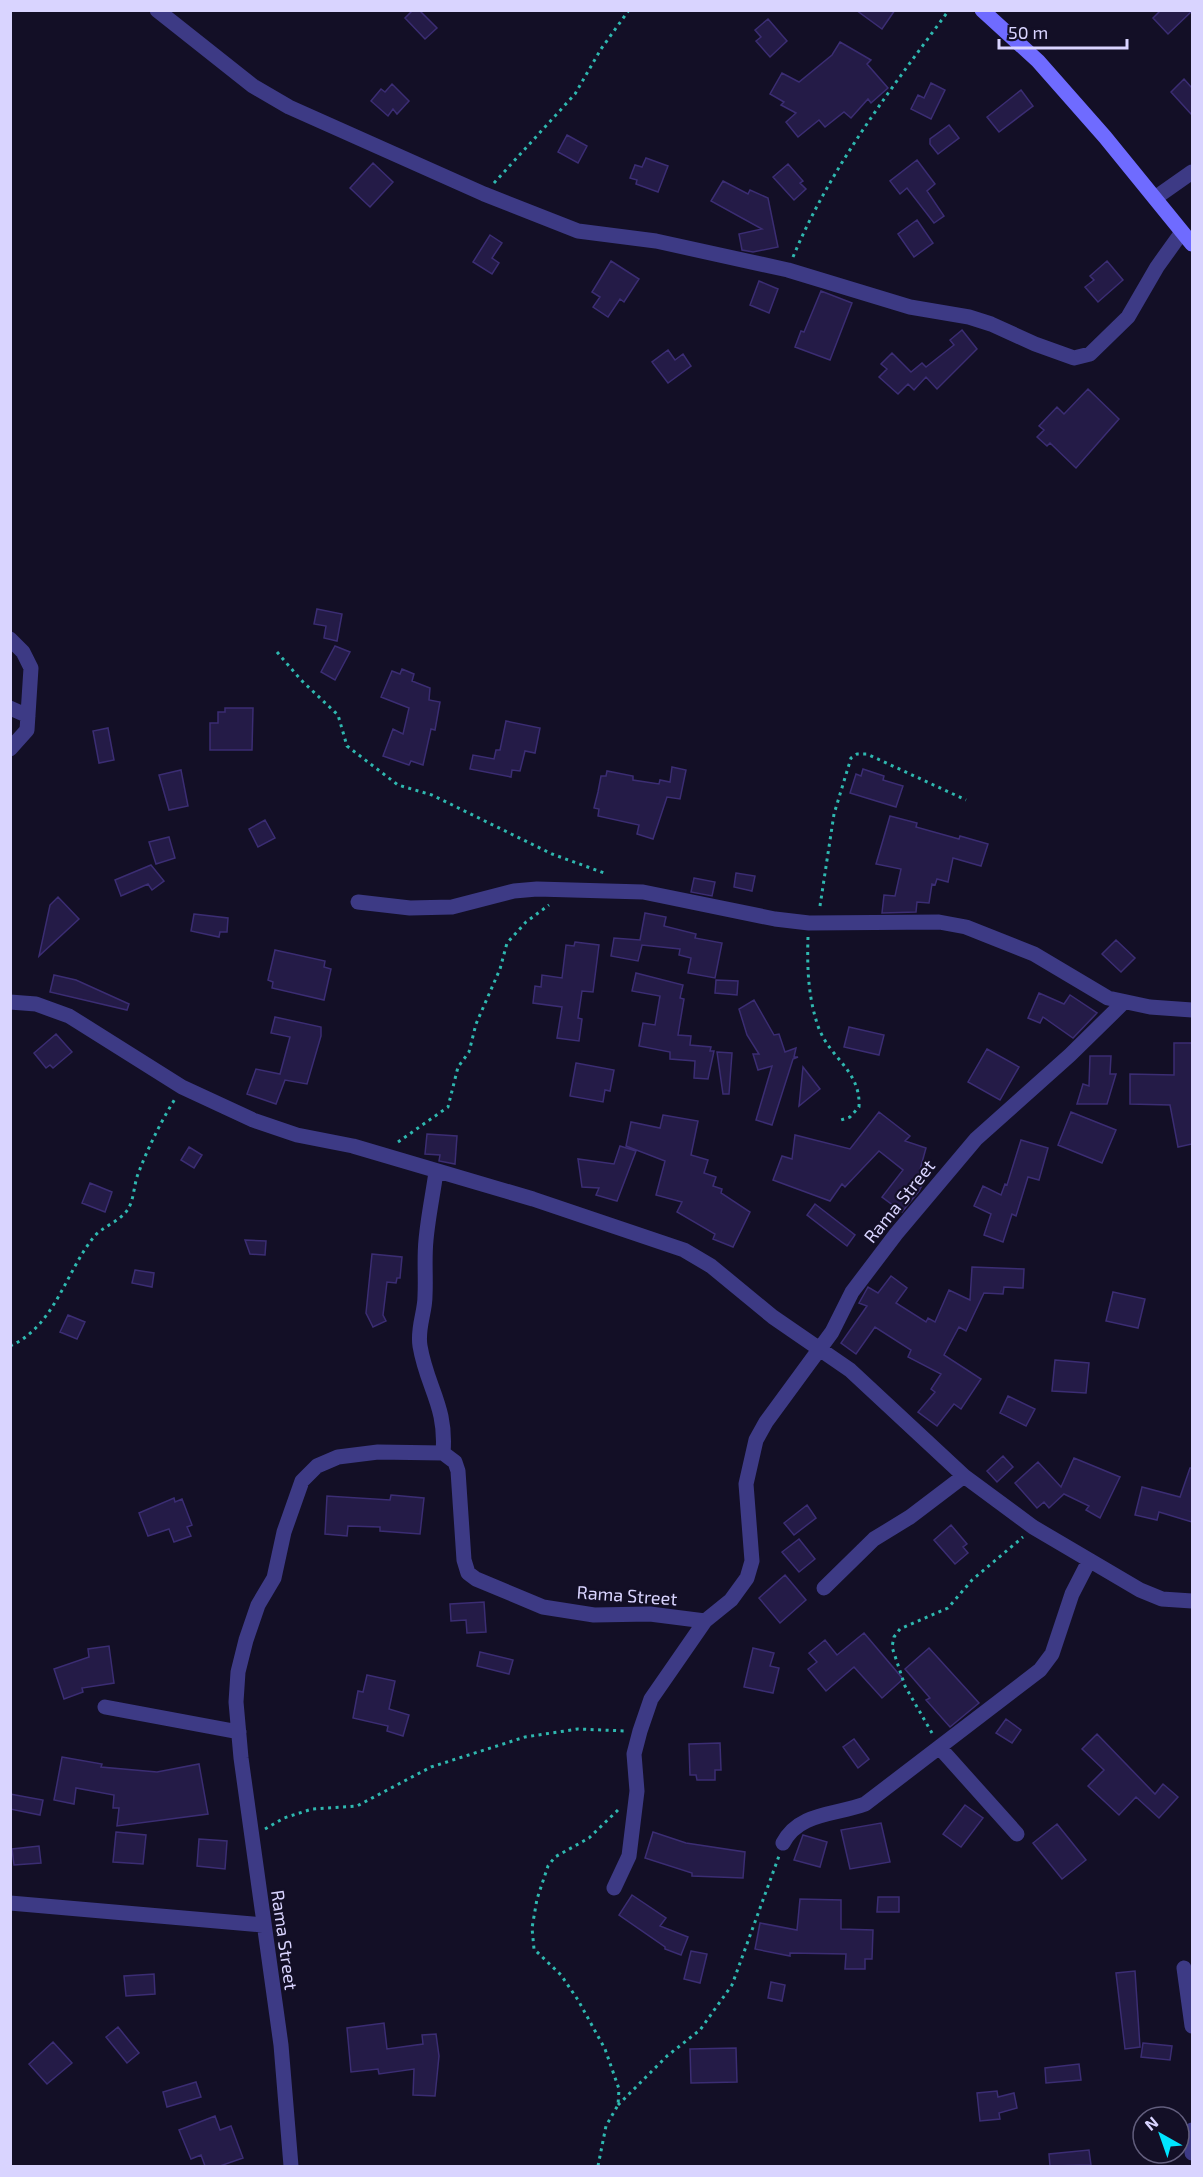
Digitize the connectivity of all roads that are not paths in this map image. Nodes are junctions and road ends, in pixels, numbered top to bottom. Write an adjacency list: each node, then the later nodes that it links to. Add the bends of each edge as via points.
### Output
1 (156, 10): 5 (street, via 253,86 289,107 484,194 578,231 656,241 788,270 910,307 969,317 1074,358 1099,347 1128,317)
2 (982, 10): 4 (main road, via 1038,60)
3 (1192, 172): 4 (street)
4 (1155, 198): 5 (main road)
5 (1182, 232): 6 (main road)
6 (1192, 244)
7 (10, 639): 9 (street, via 31,668)
8 (10, 708): 9 (street)
9 (27, 716): 10 (street, via 27,730)
10 (10, 749)
11 (358, 902): 13 (street, via 410,908 452,907 514,891 643,892 813,923 939,922 966,927 1035,954)
12 (10, 1002): 15 (street, via 36,1004 69,1016 182,1087 253,1120 297,1136 352,1146)
13 (1123, 1003): 14 (street); 16 (street, Rama Street, via 976,1139 852,1292)
14 (1192, 1010)
15 (436, 1172): 16 (street, via 603,1221 684,1250); 17 (street, via 426,1238 420,1344 445,1429)
16 (820, 1349): 18 (street, via 850,1370); 22 (street, Rama Street, via 756,1440 746,1484 752,1561 747,1578 730,1600)
17 (443, 1453): 22 (street, Rama Street, via 455,1462 458,1471 464,1560 468,1573 476,1579 543,1607 594,1615 650,1614); 24 (street, Rama Street, via 338,1456 317,1466 302,1481 284,1532 274,1578 258,1605 246,1640 238,1672)
18 (964, 1476): 19 (street, via 1033,1527); 20 (street, via 874,1539)
19 (1089, 1561): 21 (street, via 1151,1595); 25 (street, via 1072,1594 1052,1654 1040,1670)
20 (824, 1588)
21 (1192, 1601)
22 (705, 1621): 28 (street, via 651,1698 634,1754 637,1791 629,1856)
23 (105, 1707): 24 (street)
24 (239, 1732): 30 (street, Rama Street)
25 (942, 1747): 26 (street); 27 (street, via 865,1804 812,1817 796,1827)
26 (1017, 1834)
27 (783, 1843)
28 (614, 1888)
29 (10, 1903): 30 (street)
30 (263, 1925): 35 (street, Rama Street, via 281,2045)
31 (1184, 1968): 32 (street)
32 (1192, 2026)
33 (1192, 2130): 34 (street)
34 (1192, 2152)
35 (291, 2166)

